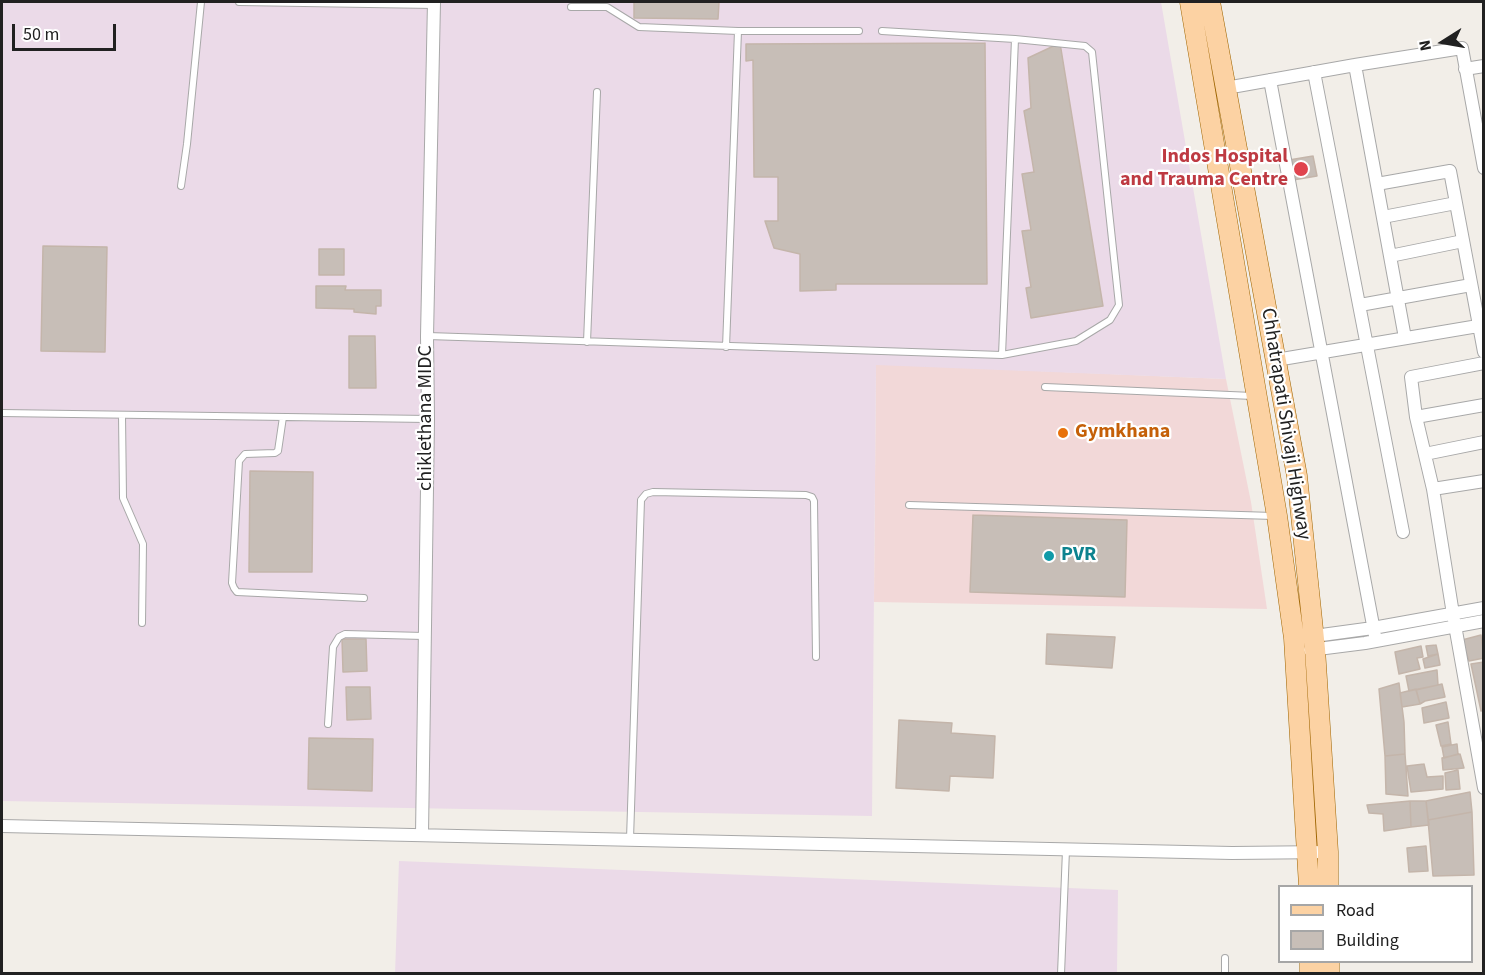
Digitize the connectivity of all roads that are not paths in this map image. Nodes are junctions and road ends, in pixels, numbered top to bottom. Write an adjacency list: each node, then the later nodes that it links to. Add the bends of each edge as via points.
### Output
1 (201, 2): 21 (lane)
2 (239, 2): 5 (lane)
3 (1190, 2): 41 (main road, Chhatrapati Shivaji Highway)
4 (1210, 2): 16 (main road, Chhatrapati Shivaji Highway)
5 (434, 3): 30 (street, chiklethana MIDC)
6 (571, 7): 7 (lane, via 607,7 639,27)
7 (738, 31): 8 (lane); 34 (lane)
8 (859, 31)
9 (882, 31): 10 (lane)
10 (1015, 39): 37 (lane); 37 (lane, via 1084,46 1092,52 1119,305 1110,320 1076,341)
11 (1355, 65): 13 (street, via 1462,48); 14 (street); 20 (street)
12 (1484, 66): 13 (street)
13 (1466, 69): 18 (street)
14 (1314, 72): 15 (street); 28 (street)
15 (1270, 80): 16 (street); 35 (street)
16 (1226, 88): 38 (main road, Chhatrapati Shivaji Highway)
17 (597, 92): 32 (lane)
18 (1482, 148): 19 (street)
19 (1484, 168)
20 (1377, 184): 22 (street, via 1450,171); 23 (street)
21 (181, 186)
22 (1456, 203): 23 (street); 24 (street)
23 (1383, 217): 25 (street)
24 (1463, 241): 25 (street); 26 (street)
25 (1390, 256): 27 (street)
26 (1471, 285): 27 (street); 29 (street)
27 (1398, 298): 28 (street); 31 (street)
28 (1360, 305): 33 (street)
29 (1481, 325): 31 (street); 36 (street)
30 (427, 336): 32 (lane); 47 (street, chiklethana MIDC)
31 (1405, 338): 33 (street)
32 (587, 342): 34 (lane)
33 (1367, 344): 35 (street); 54 (street)
34 (726, 347): 37 (lane)
35 (1321, 352): 38 (street); 60 (street)
36 (1484, 352)
37 (1002, 355)
38 (1276, 360): 62 (main road, Chhatrapati Shivaji Highway, via 1297,476)
39 (1484, 363): 46 (street, via 1411,377)
40 (1045, 387): 41 (lane)
41 (1256, 397): 53 (main road, Chhatrapati Shivaji Highway)
42 (1484, 405): 46 (street)
43 (2, 413): 44 (lane)
44 (122, 415): 45 (lane); 59 (lane, via 123,498 143,544)
45 (283, 417): 47 (lane); 55 (lane, via 278,451 245,454 239,460 234,588 237,592)
46 (1416, 417): 49 (street)
47 (428, 419): 61 (street, chiklethana MIDC)
48 (1484, 442): 49 (street)
49 (1425, 454): 51 (street)
50 (1484, 481): 51 (street)
51 (1433, 489): 57 (street)
52 (909, 505): 53 (lane)
53 (1277, 516): 62 (main road, Chhatrapati Shivaji Highway)
54 (1403, 532)
55 (364, 598)
56 (1484, 608): 57 (street)
57 (1454, 620): 58 (street); 60 (street); 65 (street)
58 (1484, 621)
59 (142, 623)
60 (1375, 634): 62 (street)
61 (425, 636): 64 (lane, via 339,637 333,647); 67 (street, chiklethana MIDC)
62 (1304, 644): 70 (main road, Chhatrapati Shivaji Highway); 71 (main road, Chhatrapati Shivaji Highway)
63 (816, 657): 68 (lane, via 812,497 646,494 641,500)
64 (328, 724)
65 (1484, 788)
66 (2, 826): 67 (street)
67 (422, 834): 68 (street)
68 (630, 839): 69 (street)
69 (1066, 849): 70 (street); 75 (lane)
70 (1308, 852): 71 (street); 72 (main road, Chhatrapati Shivaji Highway)
71 (1328, 852): 73 (main road, Chhatrapati Shivaji Highway)
72 (1309, 885)
73 (1328, 885)
74 (1225, 958): 76 (lane)
75 (1061, 974)
76 (1225, 974)

